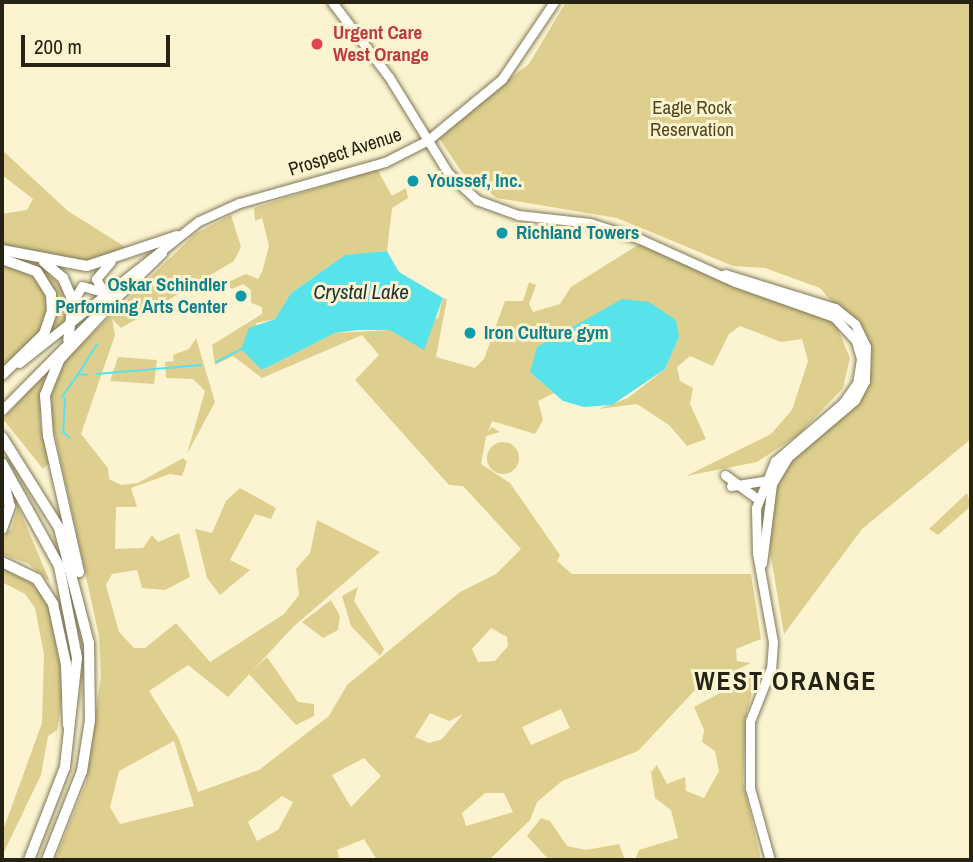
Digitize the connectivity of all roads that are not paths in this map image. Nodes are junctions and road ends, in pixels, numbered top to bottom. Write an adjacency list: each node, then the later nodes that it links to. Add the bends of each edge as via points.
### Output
1 (332, 2): 3 (main road, via 389,77)
2 (554, 2): 3 (main road, Prospect Avenue, via 502,79)
3 (428, 140): 4 (main road, Prospect Avenue, via 385,162 229,206); 9 (main road, via 454,180 489,206 590,223)
4 (177, 236): 8 (highway); 10 (main road, Prospect Avenue); 12 (main road, Prospect Avenue)
5 (2, 250): 6 (highway)
6 (29, 254): 8 (highway, via 78,267); 13 (highway, via 55,270)
7 (2, 259): 16 (highway, via 37,272 51,293 52,311 44,334)
8 (111, 261): 12 (main road, via 96,279)
9 (720, 273): 11 (main road); 11 (main road, via 758,289)
10 (126, 288): 12 (main road, Prospect Avenue); 30 (highway, via 59,360 45,395)
11 (793, 296): 19 (main road, via 835,308 855,324 866,347 867,370 855,400); 23 (main road, via 847,328 861,368 843,403 790,444)
12 (107, 297): 13 (main road, via 86,285); 14 (main road, Prospect Avenue); 15 (main road, Prospect Avenue)
13 (74, 301): 14 (highway)
14 (75, 317): 15 (highway); 16 (main road, Prospect Avenue)
15 (68, 340): 17 (main road, Prospect Avenue)
16 (2, 376)
17 (2, 410)
18 (2, 437): 30 (highway, via 60,528)
19 (785, 461): 23 (main road); 27 (main road, via 767,500)
20 (2, 463): 31 (highway, via 41,526 66,588 77,658)
21 (2, 475): 26 (highway, via 10,506)
22 (725, 475): 24 (main road)
23 (764, 483): 24 (main road); 25 (main road)
24 (736, 485): 25 (main road)
25 (758, 498): 27 (main road); 29 (main road, via 755,540)
26 (2, 529)
27 (764, 549): 29 (main road)
28 (2, 562): 31 (highway, via 37,579 53,604 66,664)
29 (762, 562): 34 (main road, via 773,652 750,721 750,788)
30 (83, 611): 33 (highway, via 90,720 82,771)
31 (69, 745): 32 (highway, via 47,822)
32 (29, 860)
33 (47, 860)
34 (770, 860)

